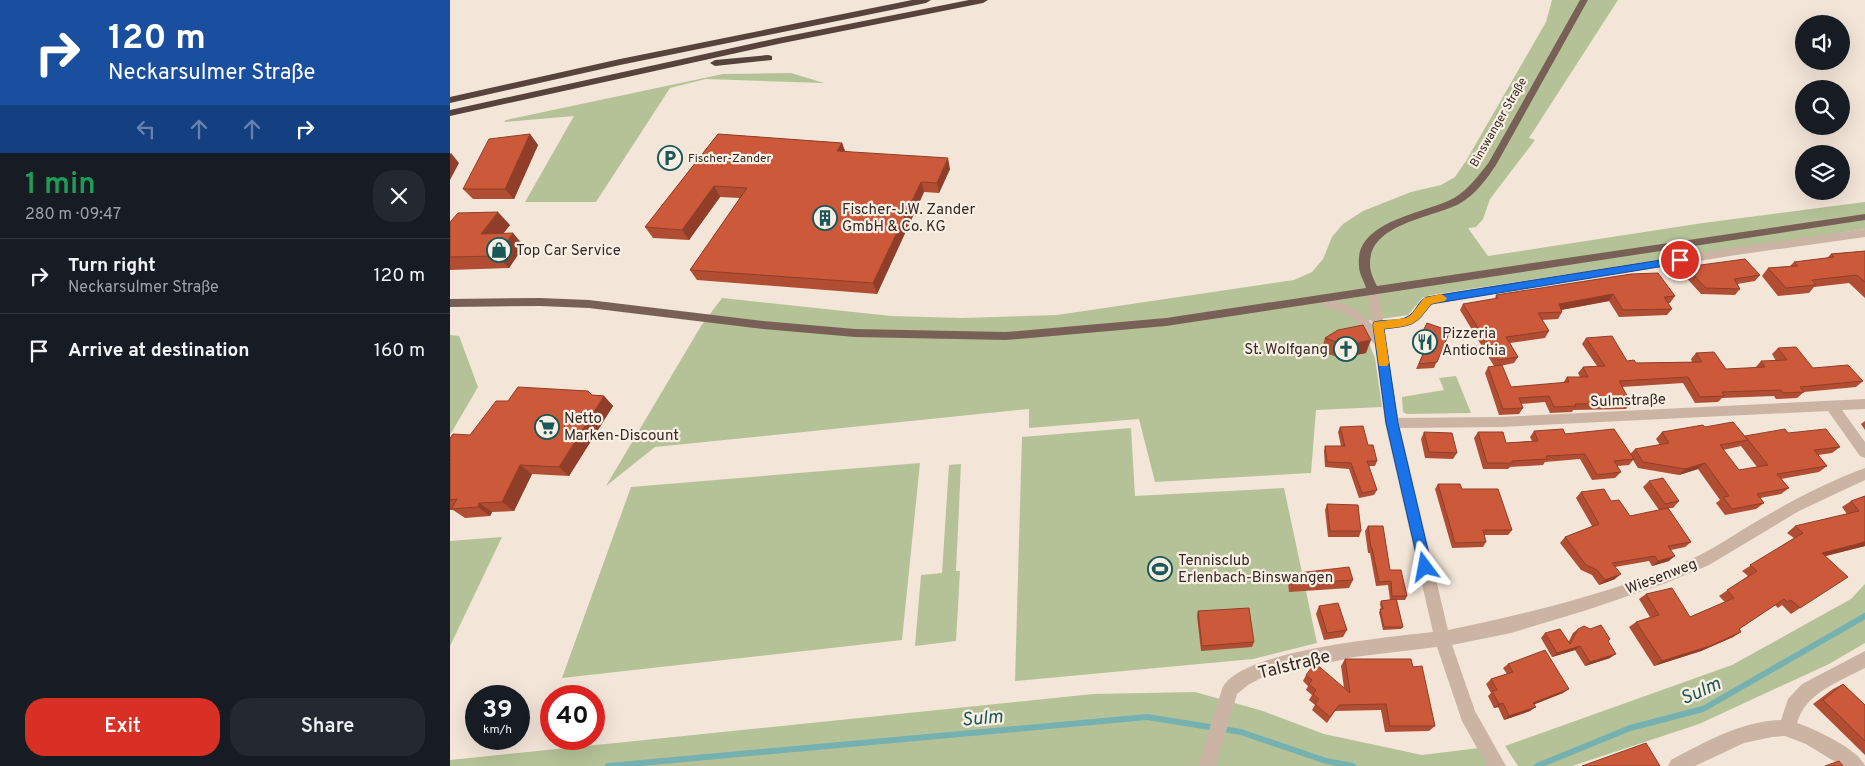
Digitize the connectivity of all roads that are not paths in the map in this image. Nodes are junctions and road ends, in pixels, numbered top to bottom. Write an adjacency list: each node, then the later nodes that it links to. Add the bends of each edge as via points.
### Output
1 (926, 0): 6 (highway)
2 (983, 0): 5 (highway)
3 (1584, 0): 10 (main road, Binswanger Straße, via 1483,177 1455,202 1395,224 1377,234 1369,244 1364,266)
4 (768, 58): 5 (highway, via 695,65)
5 (669, 64): 7 (highway)
6 (450, 100)
7 (450, 113)
8 (1865, 217): 10 (main road)
9 (1865, 234): 13 (street, via 1427,300 1409,322)
10 (1373, 290): 11 (main road); 13 (street)
11 (1326, 298): 12 (main road, via 1166,322 1006,336 855,333 589,304); 14 (street, via 1328,303 1358,315)
12 (450, 303)
13 (1378, 325): 14 (street)
14 (1380, 344): 17 (street)
15 (1865, 404): 16 (street, Sulmstraße)
16 (1832, 407): 17 (street, Sulmstraße, via 1500,422); 18 (street)
17 (1392, 423): 20 (street)
18 (1865, 452)
19 (1865, 474): 20 (street, Wiesenweg, via 1794,507 1704,560 1661,578 1512,625)
20 (1442, 639): 23 (street, via 1468,714); 24 (street, Talstraße, via 1354,649 1259,670 1242,679 1230,689)
21 (1865, 659): 22 (street, via 1808,690 1794,705)
22 (1787, 728): 25 (street, via 1765,730 1723,743); 26 (street, via 1814,739)
23 (1493, 760)
24 (1208, 765)
25 (1677, 766)
26 (1856, 766)

